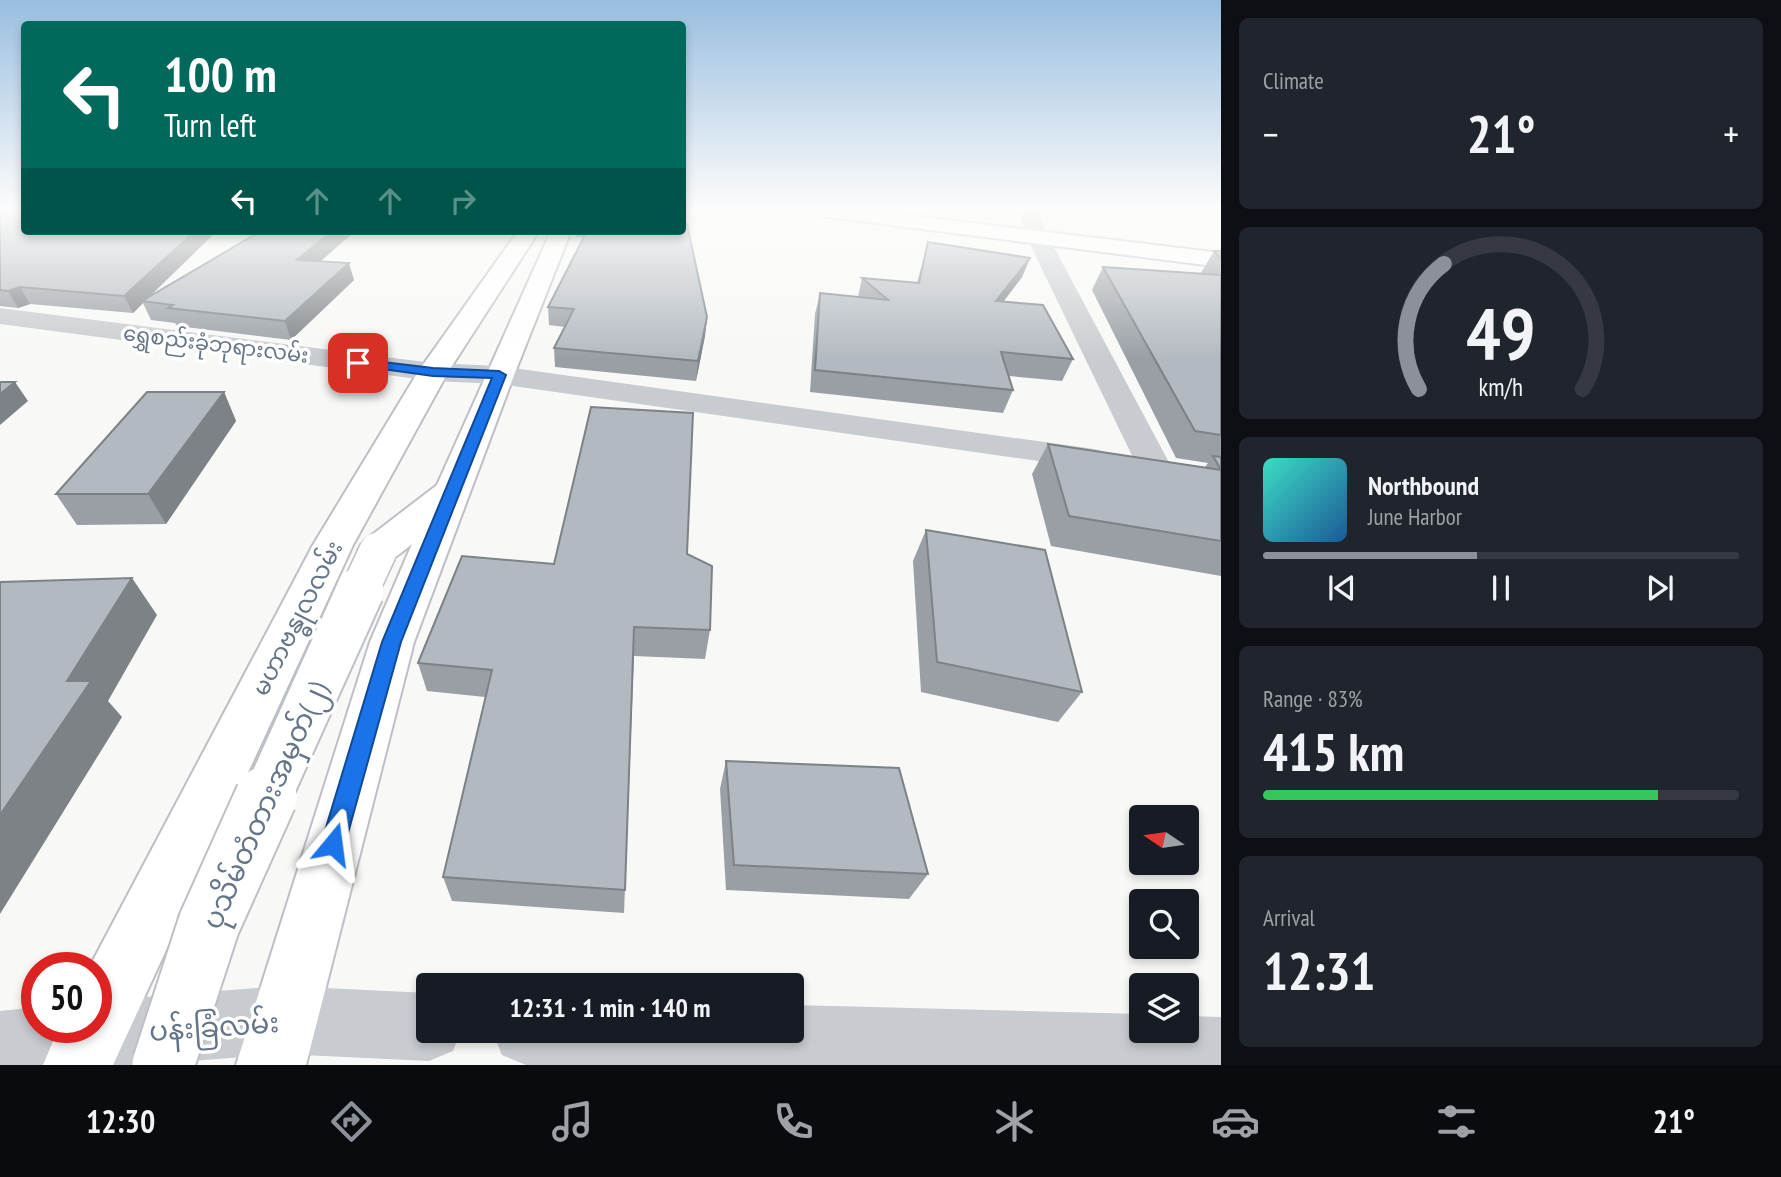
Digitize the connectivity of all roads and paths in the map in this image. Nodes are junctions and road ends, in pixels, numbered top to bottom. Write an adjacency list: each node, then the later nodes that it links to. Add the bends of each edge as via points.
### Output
1 (509, 260): 5 (main road, မဟာဗန္ဓုလလမ်း)
2 (549, 260): 6 (main road)
3 (1050, 260): 6 (street, ရွှေစည်းခုံဘုရားလမ်း, via 1168,470)
4 (0, 316): 5 (street, ရွှေစည်းခုံဘုရားလမ်း)
5 (433, 372): 6 (street, ရွှေစည်းခုံဘုရားလမ်း); 7 (main road, မဟာဗန္ဓုလလမ်း)
6 (499, 375): 8 (main road)
7 (369, 481): 9 (main road); 10 (main road, မဟာဗန္ဓုလလမ်း)
8 (453, 491): 9 (main road); 15 (main road, via 392,642)
9 (378, 551): 18 (main road, ပုသိမ်တံတားအမှတ်(၂), bridge, via 209,924)
10 (112, 993)
11 (416, 1028): 15 (street, ပန်းခြံလမ်း)
12 (112, 1039): 15 (street, ပန်းခြံလမ်း)
13 (804, 1039): 17 (street)
14 (26, 1043): 16 (street, ပန်းခြံလမ်း)
15 (276, 1043)
16 (0, 1045)
17 (1221, 1051)
18 (163, 1065)

